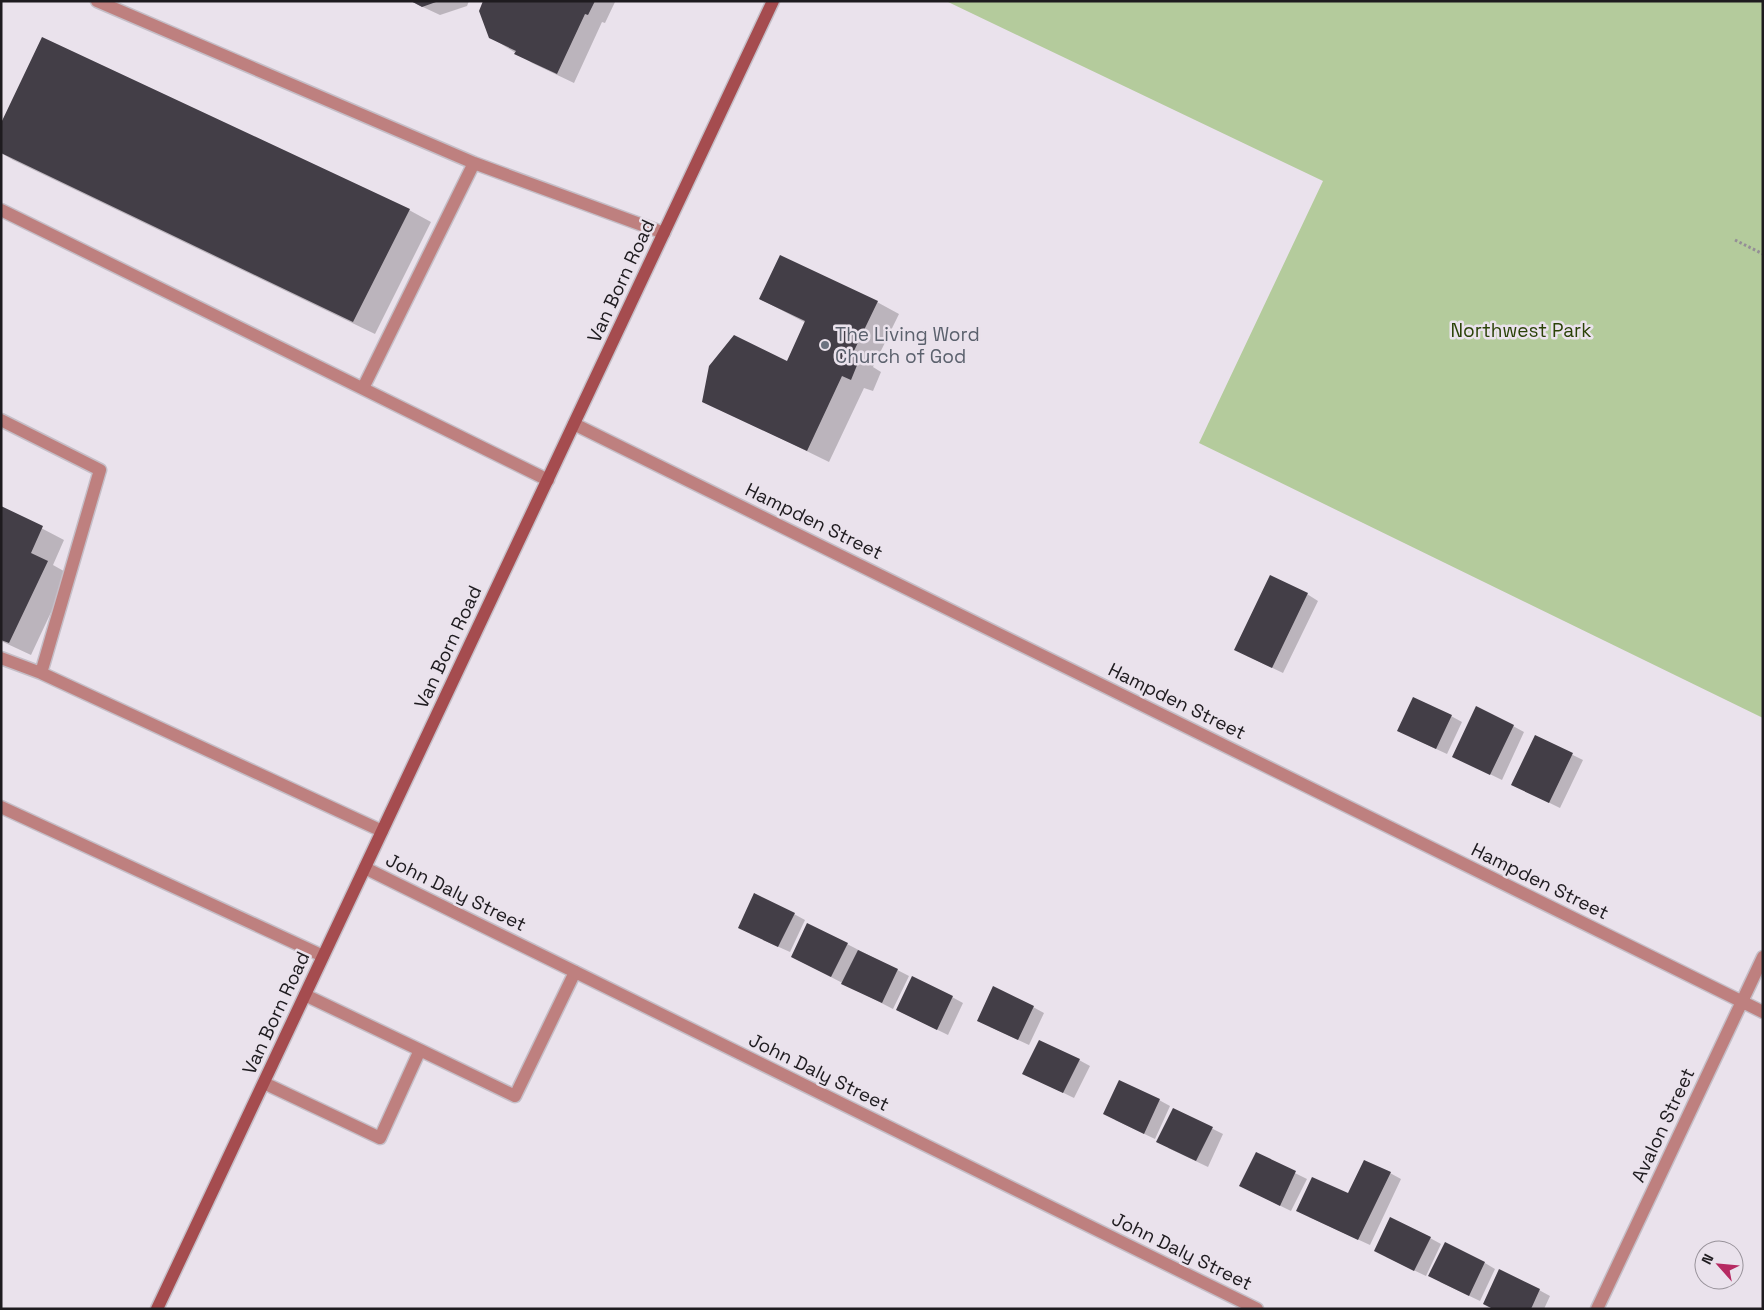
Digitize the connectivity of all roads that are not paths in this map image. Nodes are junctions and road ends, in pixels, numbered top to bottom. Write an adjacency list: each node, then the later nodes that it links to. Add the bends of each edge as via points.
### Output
1 (97, 1): 3 (street)
2 (773, 1): 5 (main road, Van Born Road)
3 (474, 163): 5 (street); 6 (street)
4 (1, 210): 6 (street)
5 (664, 233): 8 (main road, Van Born Road)
6 (363, 388): 9 (street)
7 (1, 420): 11 (street, via 100,470)
8 (574, 424): 9 (main road, Van Born Road); 19 (street, Hampden Street)
9 (548, 480): 13 (main road, Van Born Road)
10 (1, 658): 11 (street)
11 (41, 673): 13 (street)
12 (1, 807): 15 (street)
13 (382, 831): 14 (main road, Van Born Road)
14 (365, 868): 15 (main road, Van Born Road); 17 (street, John Daly Street)
15 (323, 956): 18 (main road, Van Born Road)
16 (1763, 957): 19 (street, Avalon Street)
17 (575, 972): 21 (street, via 515,1096); 24 (street, John Daly Street)
18 (305, 995): 21 (street); 22 (main road, Van Born Road)
19 (1742, 1002): 20 (street, Hampden Street); 25 (street, Avalon Street)
20 (1763, 1012)
21 (420, 1050): 22 (street, via 380,1138)
22 (264, 1083): 23 (main road, Van Born Road)
23 (158, 1309)
24 (1257, 1309)
25 (1597, 1309)

